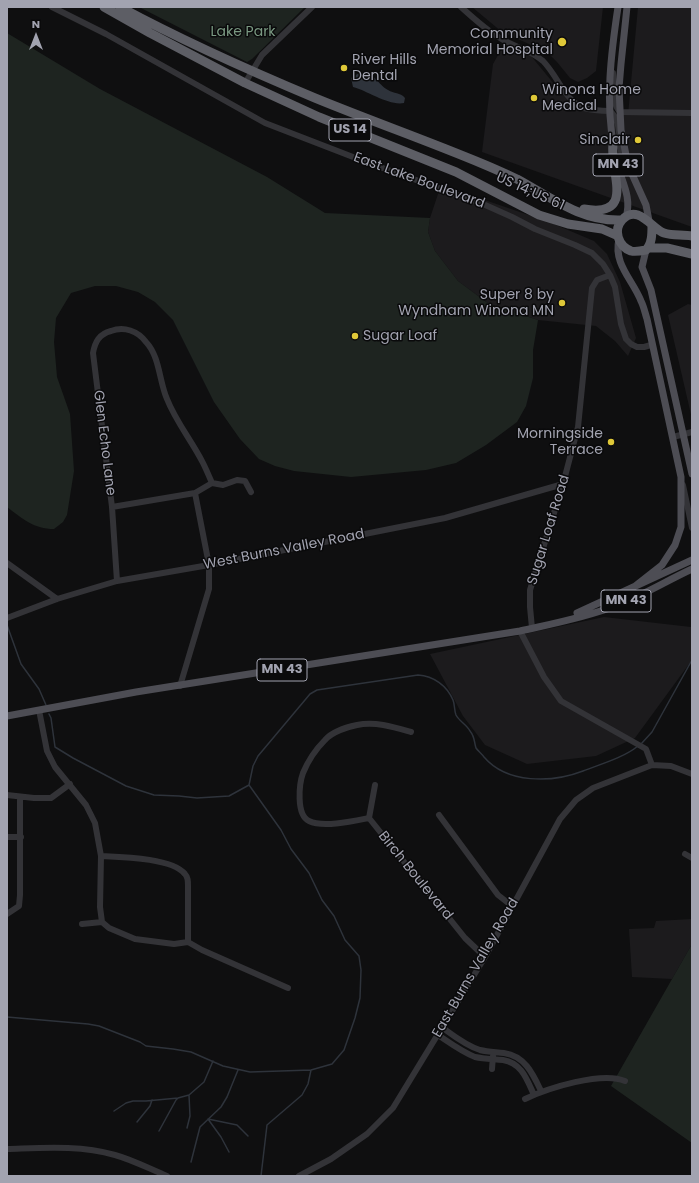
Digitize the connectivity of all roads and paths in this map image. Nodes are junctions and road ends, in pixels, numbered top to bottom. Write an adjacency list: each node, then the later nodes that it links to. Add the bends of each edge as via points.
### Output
1 (52, 7): 23 (street, East Lake Boulevard, via 106,34 265,123 483,204 546,234 583,248 597,257)
2 (104, 7): 10 (highway, US 14)
3 (120, 7): 9 (highway, US 14)
4 (312, 7): 9 (street, via 267,49)
5 (461, 7): 11 (street, via 500,38 542,60 565,92 581,107)
6 (618, 7): 8 (main road, MN 43)
7 (627, 7): 12 (main road, MN 43, via 620,64)
8 (612, 61): 11 (main road, MN 43); 12 (street, via 614,100)
9 (252, 71): 10 (street); 16 (highway, US 14;US 61 / US 14, via 483,164)
10 (245, 83): 20 (highway, US 14;US 61 / US 14, via 319,117 456,172 539,215 568,224 602,229)
11 (610, 112): 14 (main road, MN 43); 15 (street, via 617,122 623,161 626,169)
12 (620, 112): 13 (street); 15 (main road, MN 43, via 624,145)
13 (692, 113)
14 (613, 144): 16 (highway, via 612,160 618,188 613,204 596,211); 17 (main road, MN 43, via 627,198 628,208)
15 (632, 174): 18 (main road, MN 43, via 646,205)
16 (556, 202): 17 (highway, US 14;US 61 / US 14, via 586,215)
17 (624, 219): 18 (highway, US 14;US 61 / US 14, via 632,215); 20 (highway, via 618,228)
18 (650, 223): 19 (highway, US 14;US 61 / US 14, via 662,233); 21 (highway, via 652,234)
19 (692, 236)
20 (618, 238): 21 (highway, US 14;US 61 / US 14, via 622,245 631,251); 24 (main road, MN 43, via 621,267 641,301)
21 (647, 249): 22 (highway, US 14;US 61 / US 14, via 667,248); 26 (main road, via 642,267 651,290)
22 (692, 254)
23 (610, 274): 24 (street, East Lake Boulevard, via 626,339 637,347); 31 (street, Sugar Loaf Road, via 598,280 592,288 578,427)
24 (651, 345): 27 (main road, MN 43)
25 (692, 432): 26 (street)
26 (683, 434): 27 (street); 28 (main road)
27 (673, 437): 29 (main road, MN 43)
28 (692, 474)
29 (681, 477): 35 (street); 41 (main road, MN 43, via 681,527 675,545 662,565)
30 (212, 482): 32 (street, via 223,485 237,480 245,481); 33 (street); 34 (street, Glen Echo Lane, via 166,398 155,357 148,343 140,334 128,329 111,330 96,341 93,353)
31 (563, 484): 38 (street, West Burns Valley Road, via 445,518); 45 (street, Sugar Loaf Road, via 530,590)
32 (251, 492)
33 (195, 493): 34 (street); 38 (street)
34 (112, 507): 40 (street, Glen Echo Lane)
35 (692, 528)
36 (692, 560): 41 (main road, MN 43)
37 (7, 563): 42 (street)
38 (209, 565): 40 (street, West Burns Valley Road); 47 (street, via 209,589)
39 (692, 569): 44 (main road, MN 43, via 614,606)
40 (117, 581): 42 (street, West Burns Valley Road)
41 (634, 587): 44 (main road, MN 43)
42 (57, 600): 43 (street, West Burns Valley Road)
43 (7, 618)
44 (556, 623): 45 (main road, MN 43)
45 (532, 628): 46 (main road, MN 43)
46 (520, 631): 47 (main road, MN 43); 51 (street, via 544,678 561,701 646,749)
47 (180, 686): 48 (main road, MN 43)
48 (39, 710): 49 (main road, MN 43); 53 (street, via 47,751 55,767)
49 (7, 716)
50 (411, 732): 58 (street, via 378,724 358,724 340,730 326,738 313,754 303,774 301,812 308,821 317,824 348,823)
51 (652, 765): 52 (street, via 671,766); 64 (street, East Burns Valley Road, via 593,788 576,800 560,819)
52 (692, 774)
53 (70, 784): 56 (street, via 51,798); 62 (street, via 96,823)
54 (375, 785): 58 (street, Birch Boulevard)
55 (7, 796): 56 (street)
56 (20, 797): 60 (street)
57 (439, 815): 64 (street, via 498,895)
58 (369, 818): 69 (street, Birch Boulevard, via 466,938)
59 (7, 837): 60 (street)
60 (21, 837): 65 (street, via 19,906)
61 (685, 854): 63 (street)
62 (101, 856): 66 (street); 68 (street, via 168,864 184,873 188,886)
63 (692, 858)
64 (512, 906): 69 (street, East Burns Valley Road)
65 (7, 914)
66 (102, 922): 67 (street); 68 (street, via 109,928 135,939 174,944)
67 (82, 924)
68 (188, 942): 70 (street)
69 (486, 957): 71 (street, East Burns Valley Road)
70 (288, 988)
71 (442, 1028): 72 (street, East Burns Valley Road); 73 (street, via 466,1044)
72 (438, 1035): 74 (street, via 474,1056); 82 (street, East Burns Valley Road, via 393,1108 367,1134 331,1160)
73 (493, 1052): 74 (street); 77 (street, via 519,1058 530,1069)
74 (493, 1059): 75 (street); 78 (street, via 509,1062 521,1070)
75 (492, 1069)
76 (625, 1081): 77 (street, via 602,1078)
77 (541, 1091): 78 (street)
78 (534, 1095): 79 (street)
79 (525, 1099)
80 (7, 1149): 81 (street, via 87,1149 116,1155)
81 (167, 1176)
82 (299, 1176)

